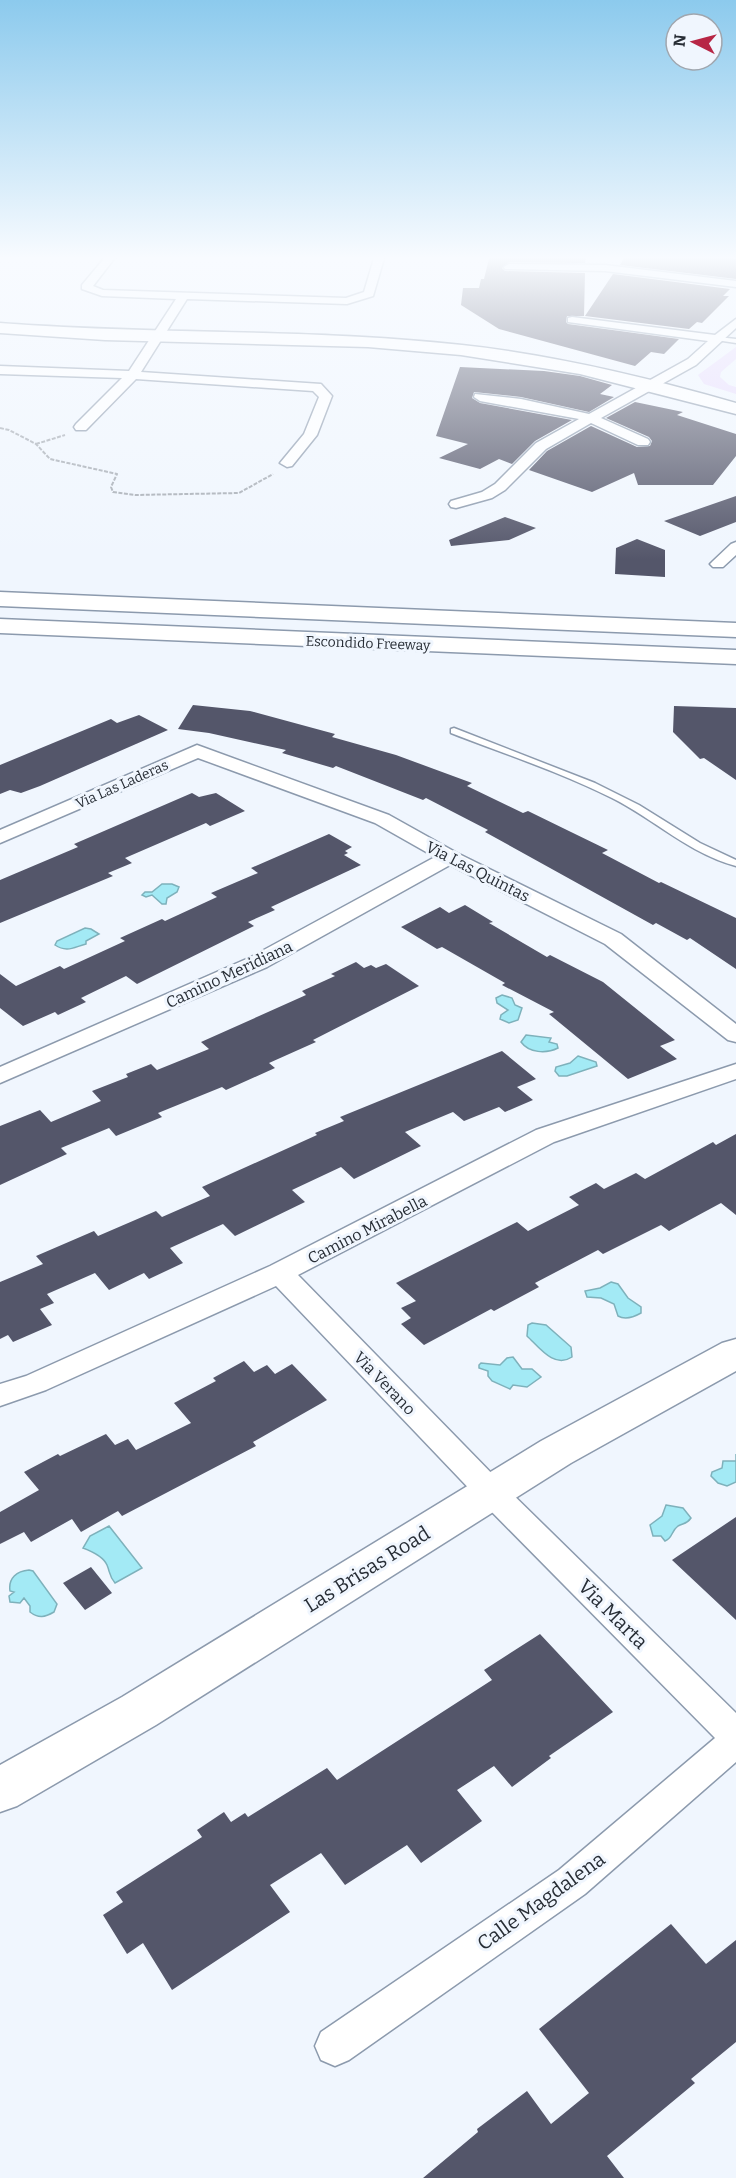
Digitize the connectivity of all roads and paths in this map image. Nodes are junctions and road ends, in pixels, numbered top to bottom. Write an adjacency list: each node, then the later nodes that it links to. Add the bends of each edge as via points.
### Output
1 (144, 357): 5 (street)
2 (512, 357): 6 (main road)
3 (698, 357): 6 (street)
4 (0, 370): 5 (street)
5 (133, 375): 10 (street); 14 (street, via 317,387 326,396 310,435)
6 (654, 385): 8 (main road); 9 (street)
7 (480, 397): 9 (street)
8 (736, 410)
9 (589, 418): 12 (street); 15 (street, via 542,446 500,488)
10 (81, 427): 13 (path)
11 (0, 428): 13 (path)
12 (643, 442)
13 (36, 444): 14 (path, via 50,459 117,474 111,487 113,492 135,495 239,493)
14 (287, 463)
15 (456, 504)
16 (736, 547): 17 (street)
17 (718, 564)
18 (0, 599): 20 (main road, Escondido Freeway)
19 (0, 626): 21 (main road, Escondido Freeway)
20 (736, 630)
21 (736, 657)
22 (454, 731): 26 (lane, via 604,792)
23 (197, 751): 24 (street, Via Las Laderas); 25 (street, Via Las Quintas, via 382,819)
24 (0, 837)
25 (450, 857): 27 (street, Via Las Quintas, via 613,939); 29 (street, Camino Meridiana, via 260,962)
26 (736, 863)
27 (736, 1035)
28 (736, 1071): 30 (street, Camino Mirabella, via 545,1136)
29 (0, 1076)
30 (280, 1273): 32 (street, Camino Mirabella, via 36,1383); 33 (street, Via Verano)
31 (736, 1353): 33 (main road, Las Brisas Road)
32 (0, 1395)
33 (490, 1492): 34 (street, Via Marta); 35 (main road, Las Brisas Road, via 139,1711)
34 (736, 1739): 36 (street, Calle Magdalena, via 572,1882)
35 (0, 1790)
36 (335, 2046)

